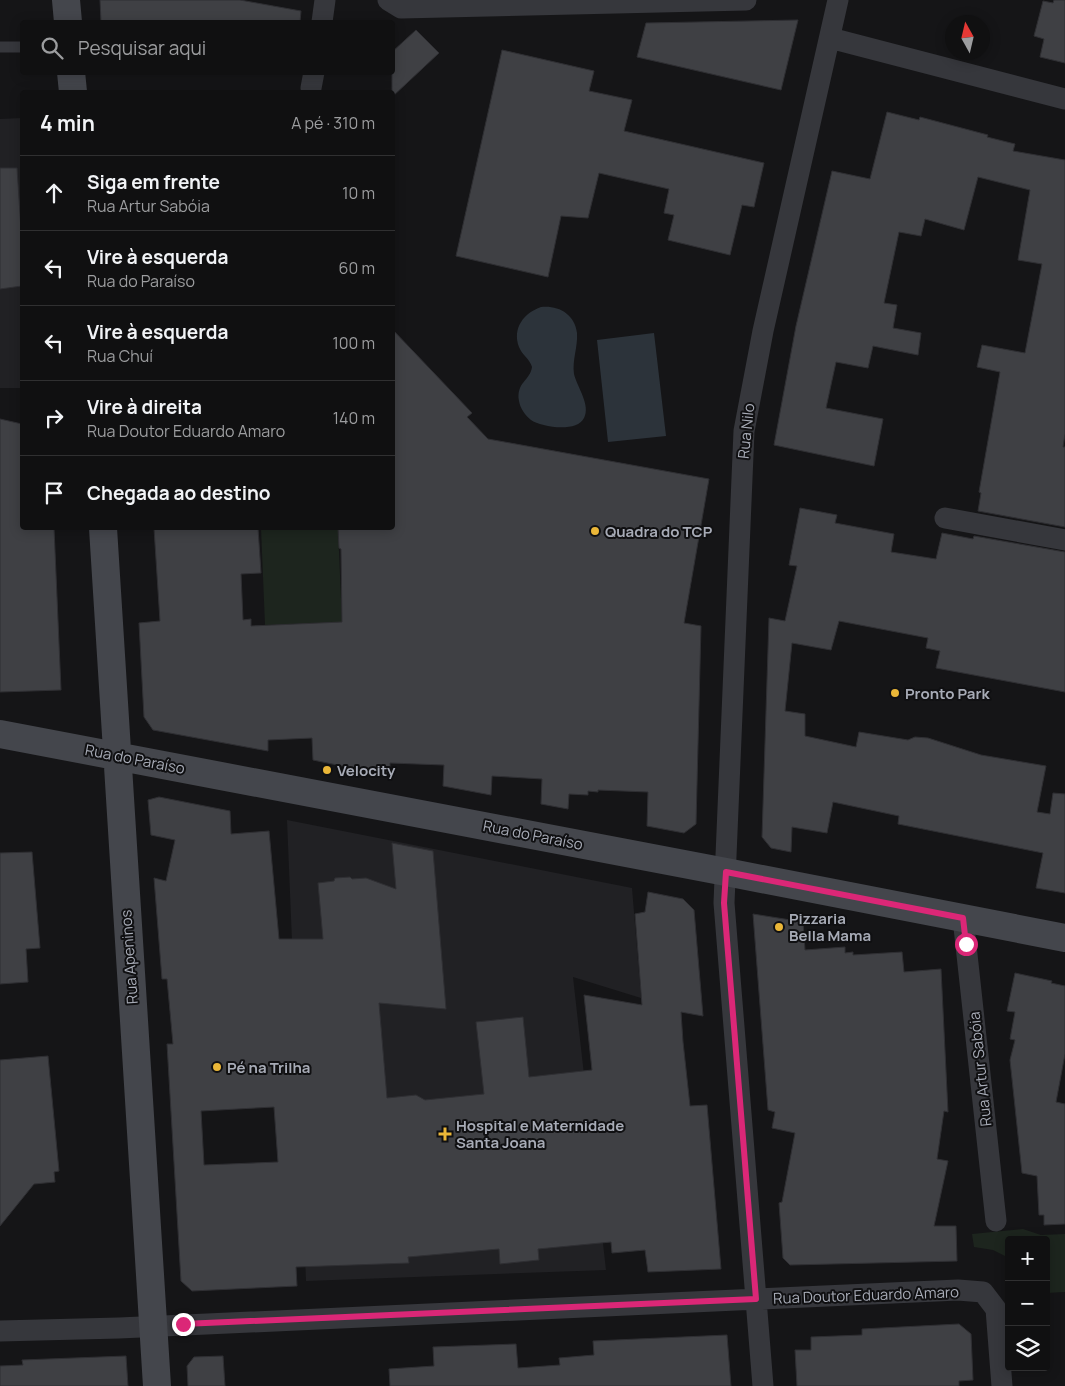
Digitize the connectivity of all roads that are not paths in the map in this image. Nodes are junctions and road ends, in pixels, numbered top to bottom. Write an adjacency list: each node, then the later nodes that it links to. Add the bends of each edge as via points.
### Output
1 (66, 0): 6 (street)
2 (325, 0): 7 (street)
3 (388, 0): 4 (street, via 401,8)
4 (746, 0)
5 (838, 0): 8 (street, Rua Nilo)
6 (68, 20)
7 (322, 20)
8 (830, 38): 13 (street); 19 (street, Rua Nilo, via 762,331 744,430)
9 (0, 47): 10 (lane)
10 (20, 48)
11 (71, 75): 12 (street)
12 (73, 90)
13 (1065, 98)
14 (945, 518): 16 (street)
15 (102, 530): 18 (street, Rua Apeninos)
16 (1065, 540)
17 (0, 734): 18 (street, Rua do Paraíso)
18 (116, 754): 19 (street, Rua do Paraíso); 24 (street, Rua Apeninos)
19 (726, 872): 20 (street, Rua do Paraíso); 23 (street, Rua Nilo, via 724,903)
20 (963, 918): 21 (street, Rua do Paraíso); 22 (street, Rua Artur Sabóia)
21 (1065, 938)
22 (996, 1221)
23 (756, 1299): 24 (street, Rua Doutor Eduardo Amaro); 27 (street, Rua Nilo); 28 (street, Rua Doutor Eduardo Amaro, via 958,1290 984,1292 996,1309)
24 (153, 1326): 25 (street, Rua Doutor Eduardo Amaro); 26 (street, Rua Apeninos)
25 (0, 1331)
26 (157, 1386)
27 (763, 1386)
28 (1002, 1386)

